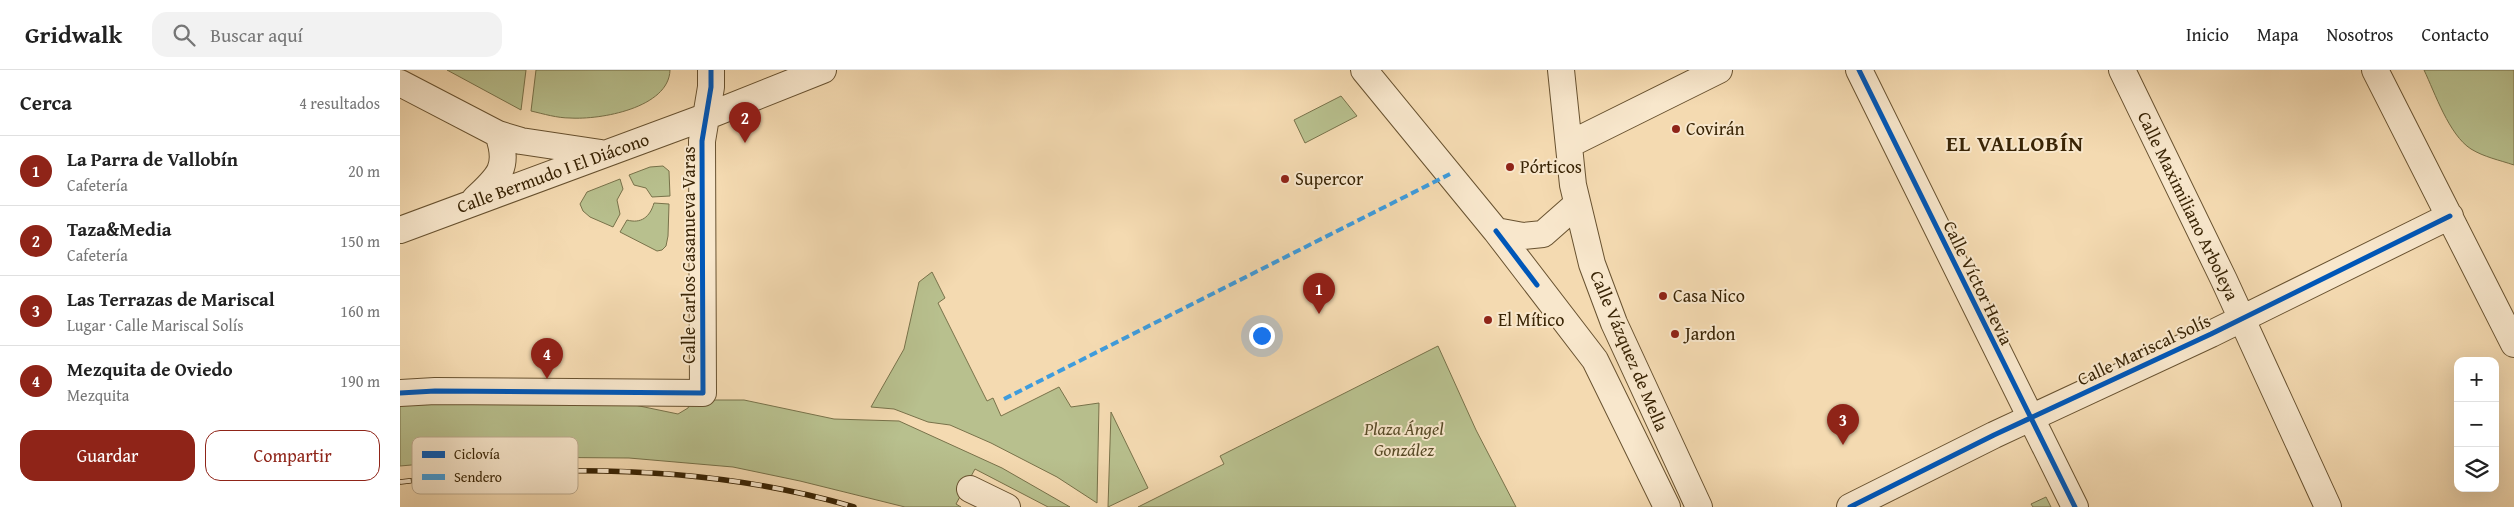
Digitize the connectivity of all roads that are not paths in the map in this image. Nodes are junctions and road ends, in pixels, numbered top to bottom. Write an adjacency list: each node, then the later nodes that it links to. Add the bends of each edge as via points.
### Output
1 (711, 70): 10 (street, Calle Carlos Casanueva Varas)
2 (823, 70): 10 (street)
3 (1364, 70): 18 (street, Calle Vázquez de Mella)
4 (1561, 70): 12 (street, Calle Vázquez de Mella)
5 (1719, 70): 12 (street)
6 (1858, 70): 22 (street, Calle Víctor Hevia)
7 (2122, 70): 19 (street, Calle Maximiliano Arboleya)
8 (2376, 70): 16 (street)
9 (400, 83): 11 (street)
10 (705, 117): 13 (street, Calle Bermudo I El Diácono); 21 (street, Calle Carlos Casanueva Varas, via 702,141 703,394)
11 (498, 134): 13 (street, via 521,141); 14 (street, via 504,151 501,169 493,182)
12 (1570, 144): 15 (street, Calle Vázquez de Mella)
13 (604, 153): 14 (street, Calle Bermudo I El Diácono)
14 (470, 203): 17 (street, Calle Bermudo I El Diácono)
15 (1577, 204): 18 (street, via 1544,234 1523,236); 26 (street, Calle Vázquez de Mella, via 1592,264 1614,324)
16 (2450, 216): 19 (street, Calle Mariscal Solís); 20 (street)
17 (400, 230)
18 (1496, 231): 25 (street, Calle Vázquez de Mella, via 1595,360)
19 (2241, 318): 22 (street, Calle Mariscal Solís); 29 (street, Calle Maximiliano Arboleya)
20 (2514, 344)
21 (400, 393)
22 (2031, 418): 27 (street, Calle Mariscal Solís); 28 (street, Calle Víctor Hevia)
23 (970, 490): 24 (street)
24 (1007, 507)
25 (1667, 507)
26 (1699, 507)
27 (1850, 507)
28 (2074, 507)
29 (2328, 507)

